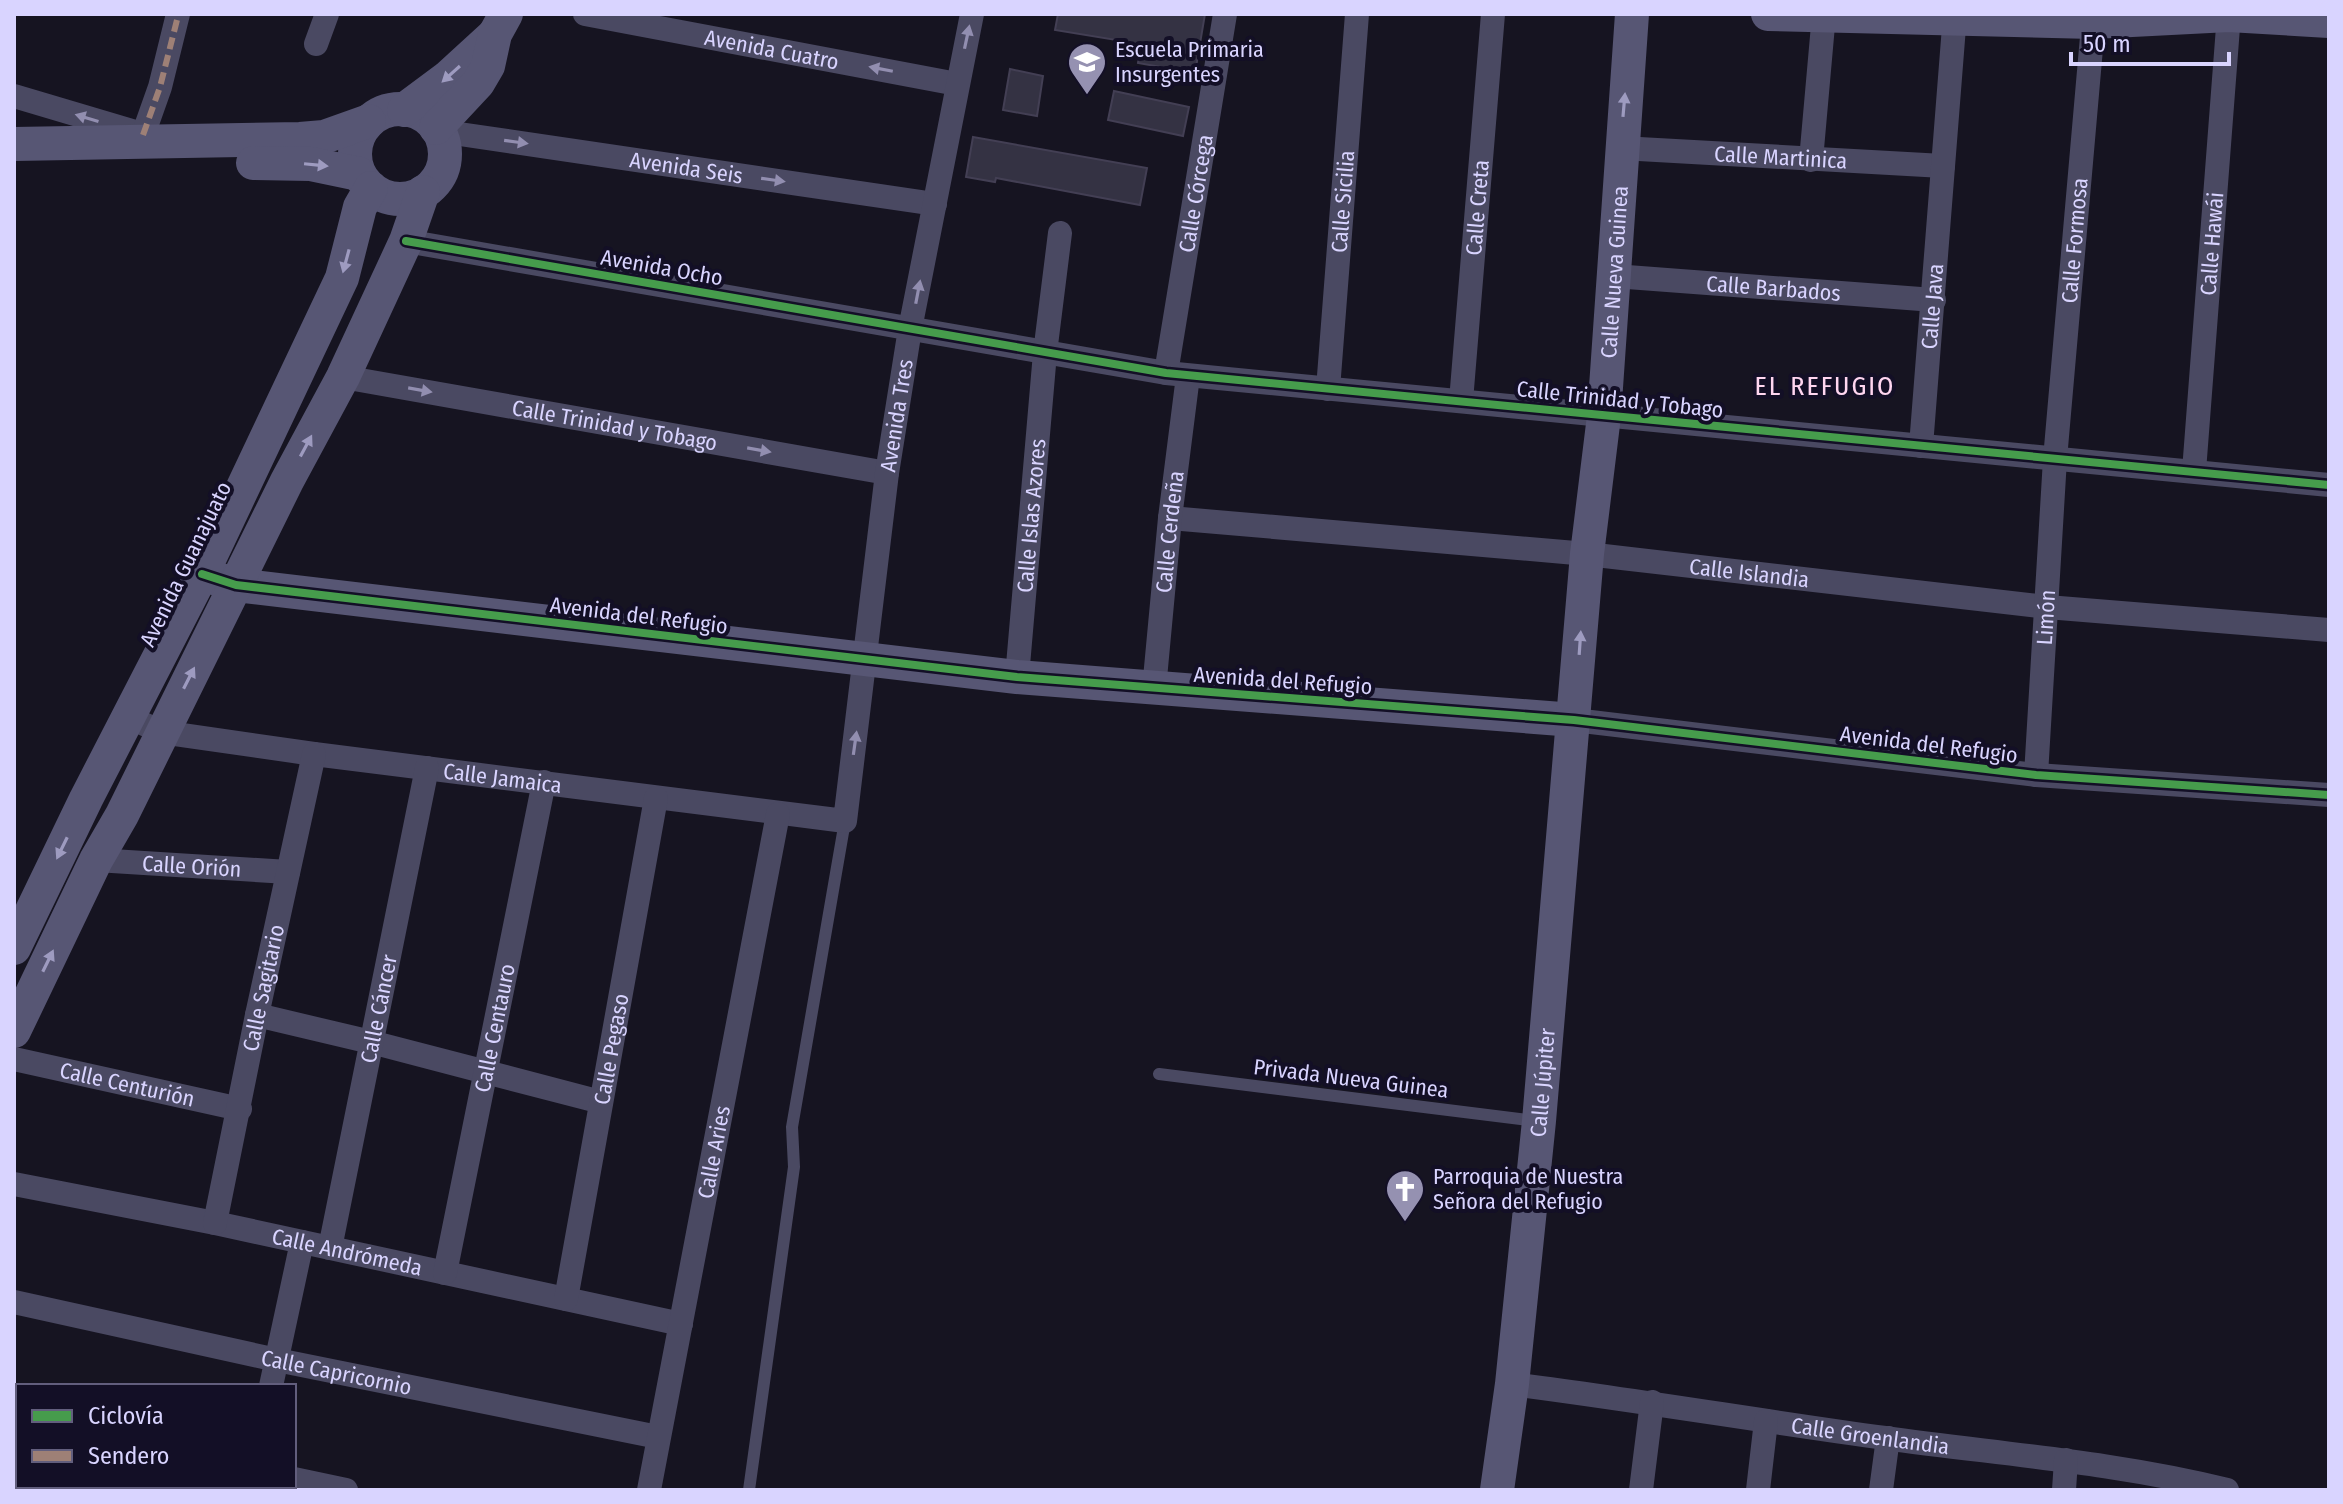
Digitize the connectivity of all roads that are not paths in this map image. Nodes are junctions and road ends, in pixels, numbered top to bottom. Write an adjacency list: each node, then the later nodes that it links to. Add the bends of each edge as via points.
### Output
1 (327, 14): 16 (street)
2 (585, 14): 17 (street, Avenida Cuatro, one-way to 2)
3 (972, 14): 17 (street, Avenida Tres, one-way to 3)
4 (1225, 14): 37 (street, Calle Córcega)
5 (1357, 14): 39 (street, Calle Sicilia)
6 (1493, 14): 40 (street, Calle Creta)
7 (1632, 14): 24 (street, Calle Nueva Guinea, one-way to 7)
8 (1768, 14): 11 (street)
9 (2229, 14): 13 (street); 14 (street); 44 (street, Calle Hawái)
10 (176, 15): 22 (street)
11 (1824, 15): 12 (street); 25 (street)
12 (1955, 16): 13 (street); 27 (street, Calle Java)
13 (2094, 18): 43 (street, Calle Formosa)
14 (2329, 21)
15 (500, 24): 19 (street, one-way to 19, via 447,78); 21 (street, via 478,83)
16 (316, 44)
17 (957, 84): 30 (street, Avenida Tres)
18 (14, 96): 22 (street, one-way to 18)
19 (404, 110): 20 (street); 21 (street, via 419,113)
20 (369, 121): 22 (street, via 312,138); 28 (street, via 355,146)
21 (437, 129): 29 (street, via 443,165); 30 (street, Avenida Seis, one-way to 30)
22 (151, 138): 23 (street)
23 (14, 144)
24 (1621, 148): 25 (street, Calle Martinica); 33 (street, Calle Nueva Guinea)
25 (1811, 160): 27 (street, Calle Martinica)
26 (14, 164): 28 (street, one-way to 28, via 301,163 327,165)
27 (1943, 166): 34 (street, Calle Java)
28 (365, 181): 29 (street, via 387,197); 49 (street, Avenida Guanajuato, one-way to 49, via 342,278)
29 (423, 192): 32 (street)
30 (935, 204): 35 (street, Avenida Tres, one-way to 30)
31 (1060, 233): 36 (street, Calle Islas Azores)
32 (406, 241): 35 (street, Avenida Ocho); 38 (street)
33 (1614, 276): 34 (street, Calle Barbados); 41 (street, Calle Nueva Guinea)
34 (1934, 300): 42 (street, Calle Java)
35 (910, 329): 36 (street, Calle Trinidad y Tobago); 45 (street, Avenida Tres)
36 (1045, 353): 37 (street, Calle Trinidad y Tobago); 54 (street, Calle Islas Azores)
37 (1177, 375): 39 (street, Calle Trinidad y Tobago); 47 (street, Calle Cerdeña)
38 (343, 377): 45 (street, Calle Trinidad y Tobago, one-way to 45); 50 (street, one-way to 38)
39 (1328, 389): 40 (street, Calle Trinidad y Tobago)
40 (1461, 401): 41 (street, Calle Trinidad y Tobago)
41 (1604, 416): 42 (street, Calle Trinidad y Tobago); 48 (street, Calle Nueva Guinea)
42 (1921, 446): 43 (street, Calle Trinidad y Tobago)
43 (2055, 459): 44 (street, Calle Trinidad y Tobago); 51 (street, Limón)
44 (2194, 471): 46 (street, Calle Trinidad y Tobago)
45 (887, 473): 53 (street, Avenida Tres)
46 (2329, 484)
47 (1170, 518): 48 (street, Calle Islandia); 55 (street, Calle Cerdeña)
48 (1587, 554): 51 (street, Calle Islandia); 57 (street, Calle Nueva Guinea, one-way to 48)
49 (202, 574): 50 (street, Avenida del Refugio); 56 (street, Avenida Guanajuato)
50 (236, 585): 53 (street, Avenida del Refugio); 58 (street, one-way to 50)
51 (2047, 607): 52 (street, Calle Islandia); 61 (street, Limón)
52 (2329, 630)
53 (866, 660): 54 (street, Avenida del Refugio); 68 (street, Avenida Tres, one-way to 53)
54 (1017, 677): 55 (street, Avenida del Refugio)
55 (1154, 689): 57 (street, Avenida del Refugio)
56 (129, 717): 58 (street, Calle Jamaica); 65 (street, Avenida Guanajuato)
57 (1574, 720): 61 (street, Avenida del Refugio); 80 (street, Calle Júpiter)
58 (161, 732): 59 (street, Calle Jamaica); 67 (street)
59 (314, 754): 60 (street, Calle Jamaica); 70 (street, Calle Sagitario)
60 (427, 768): 62 (street, Calle Jamaica); 74 (street, Calle Cáncer)
61 (2036, 775): 63 (street, Avenida del Refugio)
62 (544, 782): 64 (street, Calle Jamaica); 76 (street, Calle Centauro)
63 (2329, 795)
64 (656, 798): 66 (street, Calle Jamaica); 78 (street, Calle Pegaso)
65 (86, 799): 67 (street); 71 (street, Avenida Guanajuato, one-way to 71)
66 (778, 814): 68 (street, Calle Jamaica); 88 (street, Calle Aries)
67 (122, 815): 69 (street)
68 (845, 821): 101 (lane, via 792,1127 794,1167)
69 (96, 860): 70 (street, Calle Orión); 73 (street, one-way to 69)
70 (288, 872): 72 (street, Calle Sagitario)
71 (14, 948)
72 (257, 1015): 74 (street); 79 (street, Calle Sagitario)
73 (14, 1031)
74 (371, 1042): 76 (street); 84 (street, Calle Cáncer)
75 (14, 1059): 79 (street, Calle Centurión)
76 (485, 1073): 78 (street); 85 (street, Calle Centauro)
77 (1159, 1074): 80 (lane, Privada Nueva Guinea)
78 (601, 1102): 86 (street, Calle Pegaso)
79 (240, 1109): 82 (street, Calle Sagitario)
80 (1539, 1121): 91 (street, Calle Júpiter)
81 (14, 1184): 82 (street, Calle Andrómeda)
82 (215, 1223): 83 (street, Calle Andrómeda)
83 (302, 1242): 84 (street, Calle Andrómeda); 89 (street)
84 (330, 1248): 85 (street, Calle Andrómeda)
85 (445, 1273): 86 (street, Calle Andrómeda)
86 (566, 1299): 88 (street, Calle Andrómeda)
87 (14, 1302): 89 (street, Calle Capricornio)
88 (681, 1324): 94 (street, Calle Aries)
89 (277, 1360): 90 (street); 94 (street, Calle Capricornio)
90 (271, 1384)
91 (1512, 1384): 92 (street, Calle Groenlandia); 102 (street, Calle Júpiter)
92 (1652, 1402): 93 (street, Calle Groenlandia); 103 (street)
93 (1766, 1421): 95 (street, Calle Groenlandia); 104 (street)
94 (658, 1437): 100 (street, Calle Aries)
95 (1888, 1438): 96 (street, Calle Groenlandia); 105 (street)
96 (2066, 1460): 98 (street, Calle Groenlandia); 106 (street)
97 (296, 1479): 99 (street)
98 (2182, 1484): 107 (street, Calle Groenlandia)
99 (346, 1490)
100 (649, 1490)
101 (749, 1490)
102 (1497, 1490)
103 (1641, 1490)
104 (1758, 1490)
105 (1881, 1490)
106 (2064, 1490)
107 (2227, 1490)

